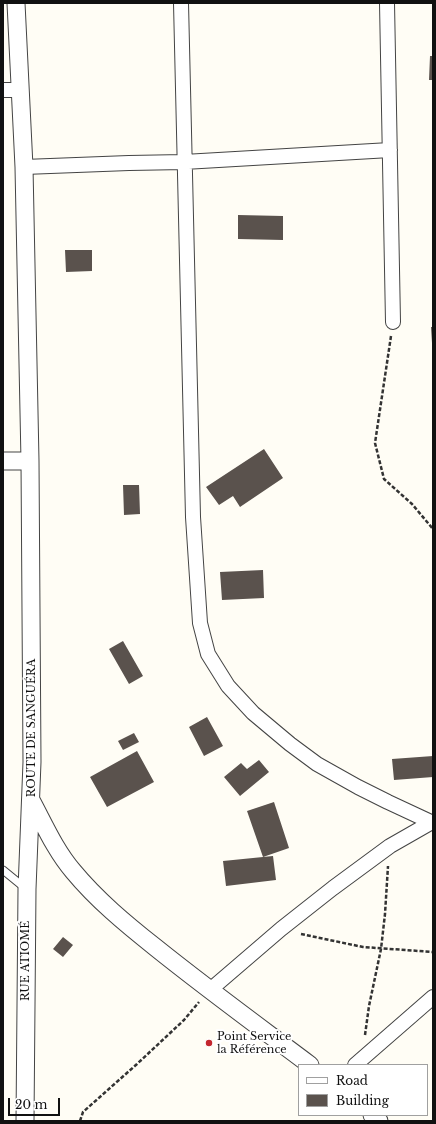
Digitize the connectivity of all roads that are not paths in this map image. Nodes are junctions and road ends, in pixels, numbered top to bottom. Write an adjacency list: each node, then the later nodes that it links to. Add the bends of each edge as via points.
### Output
1 (16, 3): 5 (street, ROUTE DE SANGUÉRA)
2 (181, 3): 7 (street)
3 (387, 3): 6 (street)
4 (3, 90): 5 (street)
5 (20, 90): 8 (street, ROUTE DE SANGUÉRA)
6 (390, 150): 7 (street); 9 (street)
7 (184, 162): 8 (street); 13 (street, via 193,517 200,623 208,654 228,686 253,713 290,744 317,764 358,787)
8 (24, 167): 11 (street, ROUTE DE SANGUÉRA)
9 (393, 322)
10 (3, 461): 11 (street)
11 (30, 461): 12 (street, ROUTE DE SANGUÉRA)
12 (31, 800): 15 (street, RUE ATIOMÉ); 16 (street, ROUTE DE SANGUÉRA, via 55,846 91,891 121,919)
13 (432, 823): 16 (street, via 390,846 333,888)
14 (3, 870): 15 (lane)
15 (27, 889): 20 (street, RUE ATIOMÉ)
16 (210, 990): 19 (street, ROUTE DE SANGUÉRA)
17 (433, 997): 18 (street)
18 (358, 1062)
19 (309, 1064)
20 (25, 1121)

